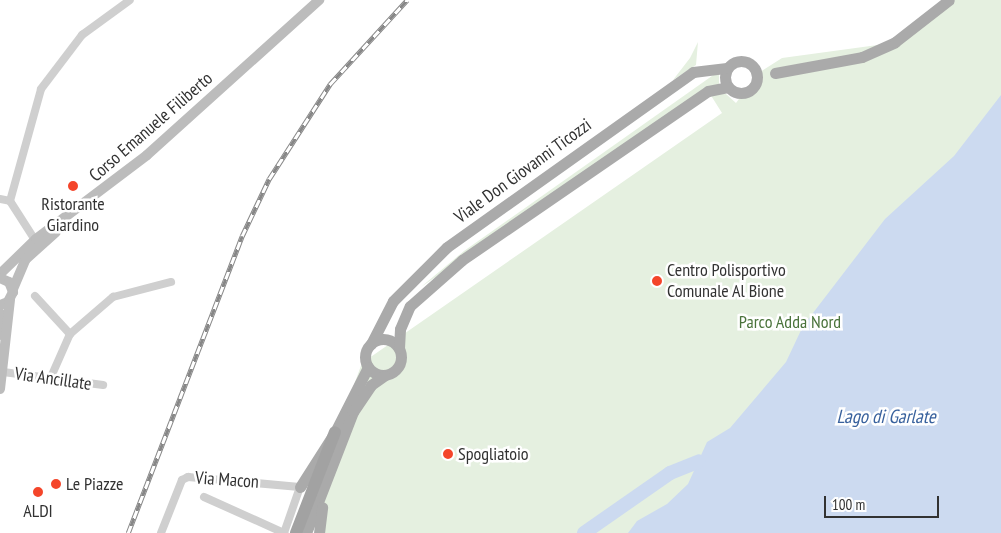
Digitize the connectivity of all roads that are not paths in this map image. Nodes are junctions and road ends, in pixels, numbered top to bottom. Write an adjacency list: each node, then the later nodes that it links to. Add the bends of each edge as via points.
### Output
1 (130, 0): 10 (street, via 82,35 46,81)
2 (319, 0): 11 (main road, Corso Emanuele Filiberto)
3 (949, 0): 6 (main road, via 894,42 862,57)
4 (753, 65): 5 (main road, via 738,60); 6 (main road); 8 (main road, via 757,79)
5 (727, 68): 7 (main road); 22 (main road, Viale Don Giovanni Ticozzi, via 693,72 447,247 393,301)
6 (775, 73): 8 (main road)
7 (728, 87): 8 (main road, via 738,93); 23 (main road, Viale Don Giovanni Ticozzi, via 708,91 455,266 410,306 400,329)
8 (753, 88)
9 (0, 199): 10 (street)
10 (10, 201): 11 (street)
11 (36, 244): 12 (main road, Corso Emanuele Filiberto); 15 (main road, Corso Emanuele Filiberto)
12 (0, 274)
13 (0, 278): 15 (main road)
14 (171, 282): 20 (street, via 112,297)
15 (13, 289): 17 (main road, Corso Emanuele Filiberto)
16 (35, 296): 20 (street)
17 (10, 300): 18 (main road); 25 (main road, Corso Emanuele Filiberto)
18 (0, 305)
19 (0, 313): 21 (main road)
20 (70, 334): 27 (street)
21 (0, 335)
22 (371, 344): 23 (main road, via 385,339); 24 (main road, Viale Don Giovanni Ticozzi, via 365,356)
23 (399, 348): 26 (main road, Viale Don Giovanni Ticozzi, via 399,366)
24 (368, 367): 26 (main road); 30 (main road, Viale Don Giovanni Ticozzi)
25 (3, 372): 27 (street, Via Ancillate); 29 (main road, Corso Emanuele Filiberto)
26 (384, 376): 32 (main road, Viale Don Giovanni Ticozzi, via 371,385 353,412)
27 (51, 377): 28 (street, Via Ancillate)
28 (103, 385)
29 (0, 389)
30 (335, 432): 31 (main road, Viale Don Giovanni Ticozzi); 36 (highway)
31 (300, 487): 34 (street, Via Macon, via 184,478); 35 (street)
32 (325, 491): 37 (main road, Viale Don Giovanni Ticozzi); 38 (main road)
33 (204, 497): 35 (street)
34 (161, 533)
35 (284, 533)
36 (296, 533)
37 (306, 533)
38 (319, 533)

